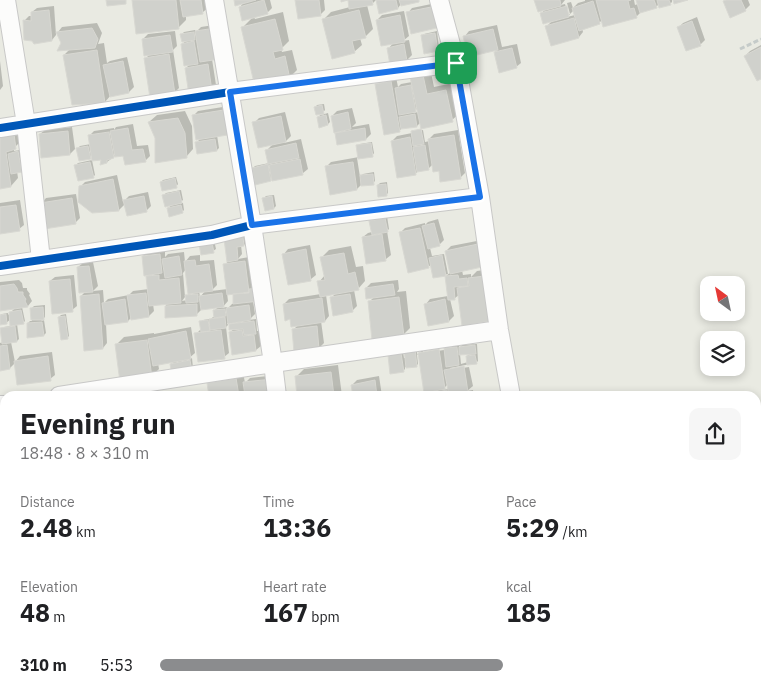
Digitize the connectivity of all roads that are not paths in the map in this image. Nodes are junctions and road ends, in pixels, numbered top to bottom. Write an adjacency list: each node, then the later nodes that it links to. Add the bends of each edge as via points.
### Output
1 (6, 0): 6 (street)
2 (214, 0): 5 (street)
3 (439, 0): 4 (street)
4 (456, 63): 5 (street); 8 (street)
5 (230, 92): 6 (street); 9 (street)
6 (26, 124): 7 (street); 10 (street)
7 (0, 128)
8 (480, 197): 9 (street); 12 (street)
9 (252, 225): 10 (street, via 212,235); 13 (street)
10 (41, 260): 11 (street)
11 (0, 266)
12 (499, 330): 13 (street); 16 (street)
13 (273, 363): 14 (street); 15 (street)
14 (91, 391)
15 (276, 391)
16 (510, 391)

